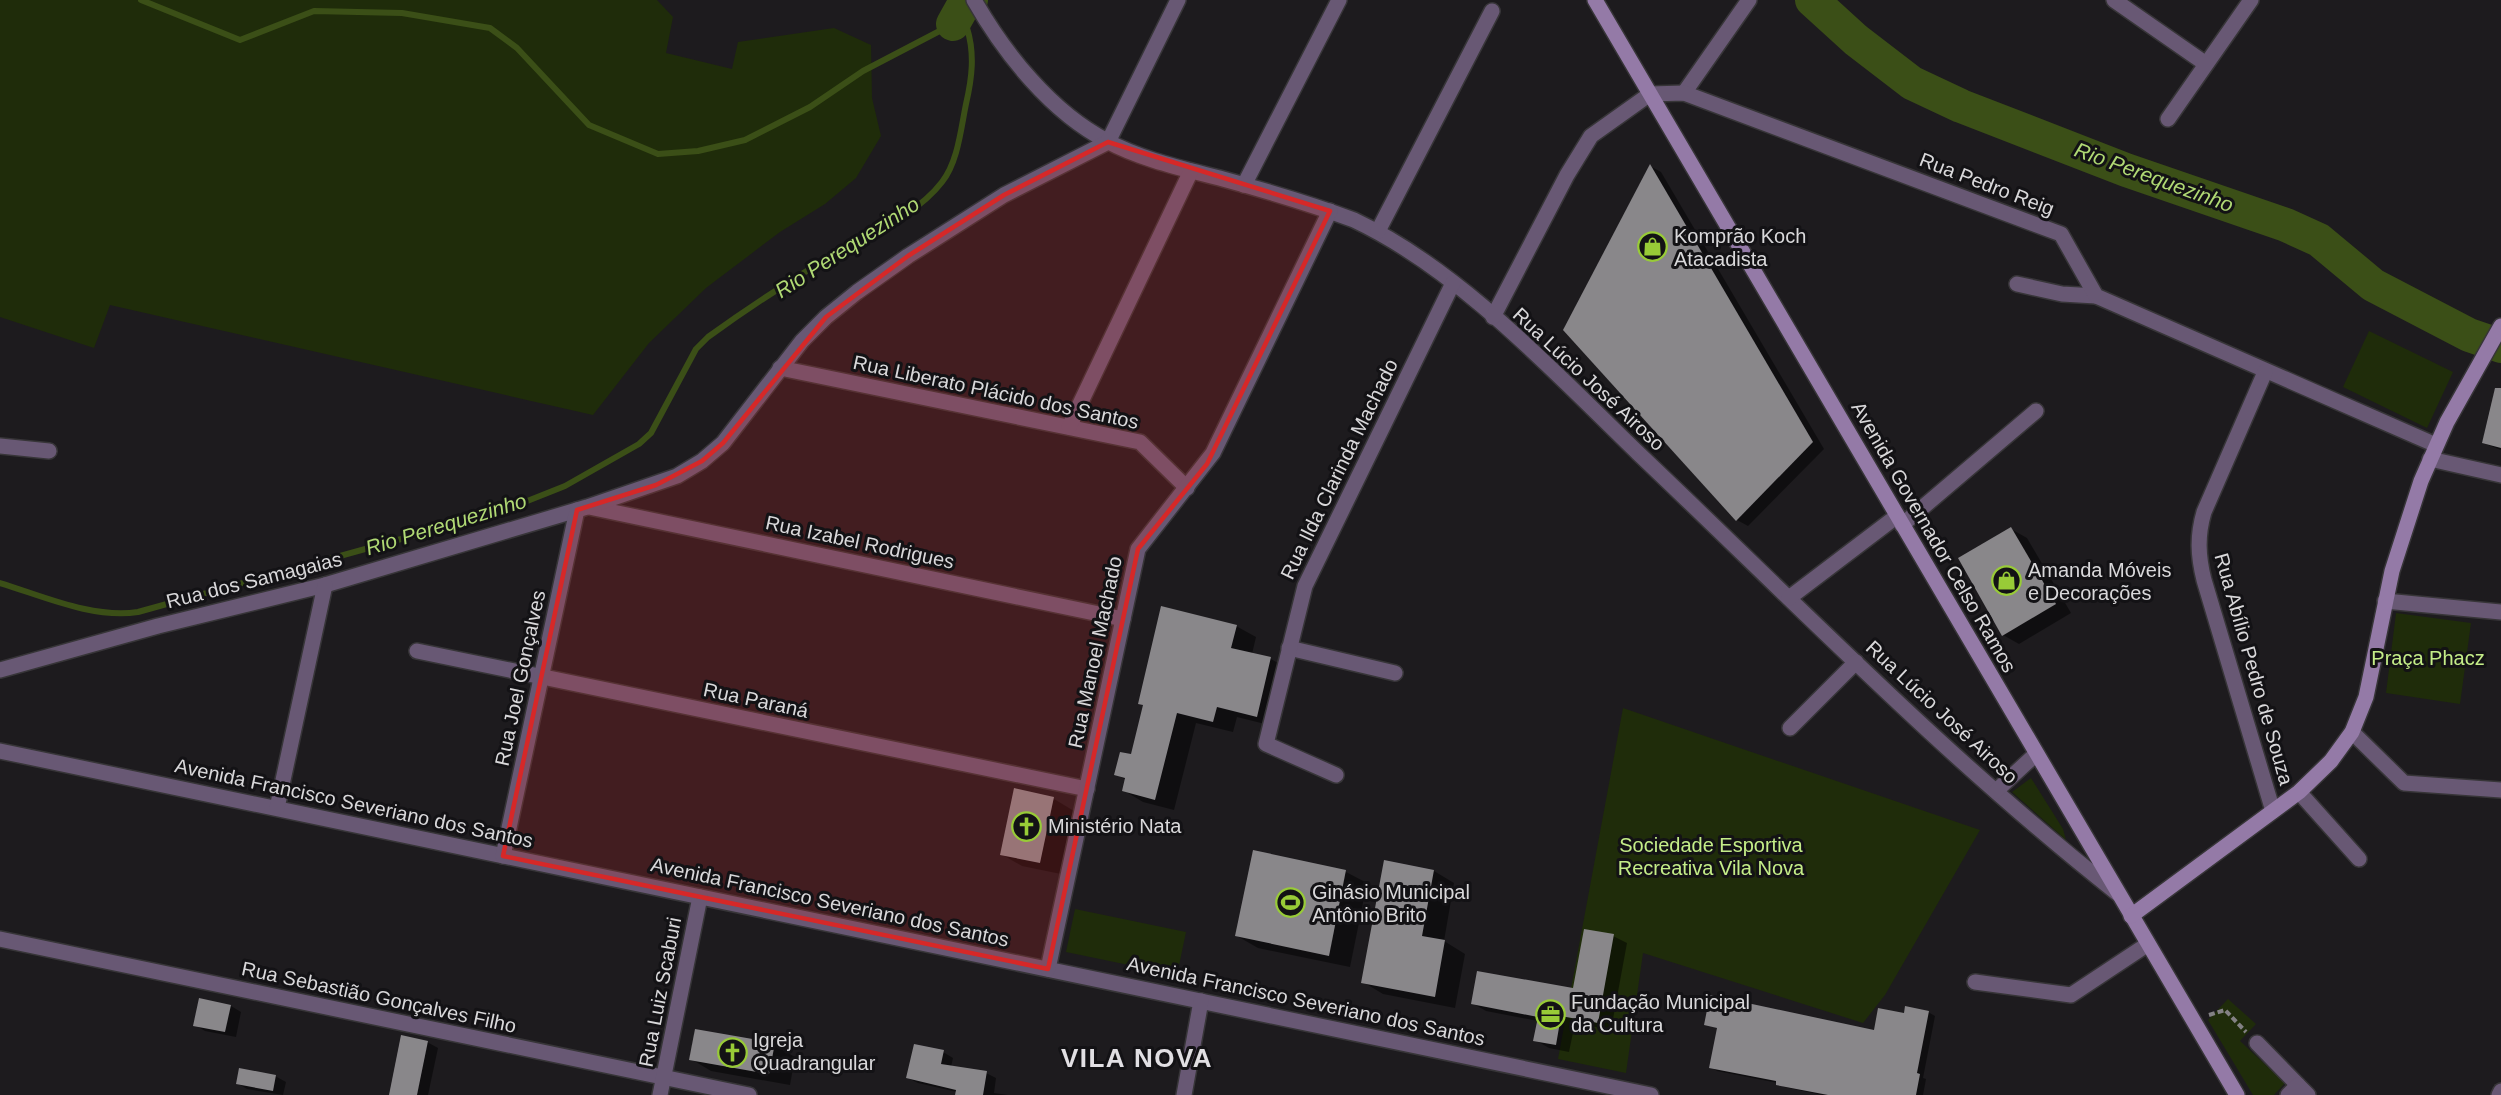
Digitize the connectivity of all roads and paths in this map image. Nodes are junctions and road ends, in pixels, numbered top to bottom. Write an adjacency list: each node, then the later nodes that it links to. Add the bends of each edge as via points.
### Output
1 (1178, 0): 13 (street)
2 (1339, 0): 15 (street)
3 (1595, 0): 11 (main road, Avenida Governador Celso Ramos)
4 (1749, 0): 10 (street)
5 (2114, 0): 9 (street)
6 (2251, 0): 9 (street)
7 (978, 6): 13 (street, Rua Lúcio José Airoso, via 1042,91 1082,126)
8 (1492, 11): 17 (street)
9 (2206, 64): 12 (street)
10 (1684, 93): 11 (street, Rua Pedro Reig); 20 (street, Rua Pedro Reig, via 2061,234)
11 (1650, 94): 21 (street, via 1591,136 1578,154); 33 (main road, Avenida Governador Celso Ramos)
12 (2168, 119)
13 (1108, 142): 14 (street, Rua Lúcio José Airoso); 23 (street, Rua dos Samagaias, via 1004,195 908,256 826,317)
14 (1191, 171): 15 (street, Rua Lúcio José Airoso); 26 (street)
15 (1244, 185): 16 (street, Rua Lúcio José Airoso)
16 (1330, 211): 17 (street, Rua Lúcio José Airoso); 31 (street, Rua Manoel Machado, via 1213,453)
17 (1378, 231): 18 (street, Rua Lúcio José Airoso)
18 (1453, 283): 21 (street, Rua Lúcio José Airoso); 39 (street, Rua Ilda Clarinda Machado, via 1305,586)
19 (2017, 284): 20 (street, via 2062,294)
20 (2096, 296): 24 (street)
21 (1493, 318): 35 (street, Rua Lúcio José Airoso)
22 (2501, 326): 29 (main road)
23 (780, 368): 26 (street, Rua Liberato Plácido dos Santos); 32 (street, Rua dos Samagaias, via 729,436 702,461 656,485)
24 (2265, 372): 29 (street); 55 (street, Rua Abílio Pedro de Souza, via 2204,512 2198,547 2204,580)
25 (2036, 411): 33 (street)
26 (1070, 427): 31 (street, Rua Liberato Plácido dos Santos, via 1140,442)
27 (0, 446): 28 (street)
28 (49, 451)
29 (2433, 452): 30 (street); 36 (main road, via 2401,541)
30 (2501, 475)
31 (1187, 488): 38 (street, Rua Manoel Machado, via 1138,549)
32 (582, 508): 34 (street, Rua dos Samagaias); 38 (street, Rua Izabel Rodrigues); 44 (street, Rua Joel Gonçalves)
33 (1899, 520): 35 (street); 48 (main road, Avenida Governador Celso Ramos)
34 (325, 585): 42 (street, Rua dos Samagaias); 54 (street)
35 (1789, 598): 41 (street, Rua Lúcio José Airoso)
36 (2385, 601): 37 (street); 46 (main road, via 2366,697)
37 (2501, 612)
38 (1123, 619): 50 (street, Rua Manoel Machado)
39 (1289, 648): 43 (street); 49 (street, Rua Ilda Clarinda Machado, via 1266,744)
40 (417, 651): 44 (street, Rua Paraná)
41 (1856, 662): 45 (street); 52 (street, Rua Lúcio José Airoso)
42 (0, 670)
43 (1395, 673)
44 (541, 677): 50 (street, Rua Paraná); 56 (street, Rua Joel Gonçalves)
45 (1790, 728)
46 (2352, 732): 51 (street, via 2403,783); 53 (main road, via 2331,761)
47 (0, 751): 54 (street, Avenida Francisco Severiano dos Santos)
48 (2036, 754): 52 (street); 58 (main road, Avenida Governador Celso Ramos)
49 (1336, 776)
50 (1087, 789): 63 (street, Rua Manoel Machado)
51 (2501, 789)
52 (1996, 791): 58 (street, Rua Lúcio José Airoso)
53 (2299, 792): 55 (main road); 57 (street)
54 (278, 808): 56 (street, Avenida Francisco Severiano dos Santos)
55 (2273, 811): 60 (main road)
56 (503, 855): 59 (street, Avenida Francisco Severiano dos Santos)
57 (2359, 860)
58 (2117, 893): 60 (main road, Avenida Governador Celso Ramos)
59 (700, 897): 63 (street, Avenida Francisco Severiano dos Santos); 68 (street, Rua Luiz Scaburi)
60 (2131, 916): 62 (main road, Avenida Governador Celso Ramos)
61 (0, 939): 68 (street, Rua Sebastião Gonçalves Filho)
62 (2148, 945): 64 (street, via 2071,995); 66 (main road, Avenida Governador Celso Ramos)
63 (1048, 969): 65 (street, Avenida Francisco Severiano dos Santos)
64 (1975, 982)
65 (1201, 1001): 72 (street); 73 (street, Avenida Francisco Severiano dos Santos)
66 (2192, 1020): 67 (path, via 2225,1010); 74 (main road, Avenida Governador Celso Ramos)
67 (2256, 1043): 69 (street)
68 (664, 1077): 70 (street, Rua Luiz Scaburi); 71 (street, Rua Sebastião Gonçalves Filho)
69 (2298, 1092)
70 (660, 1095)
71 (749, 1095)
72 (1184, 1095)
73 (1651, 1095)
74 (2237, 1095)

